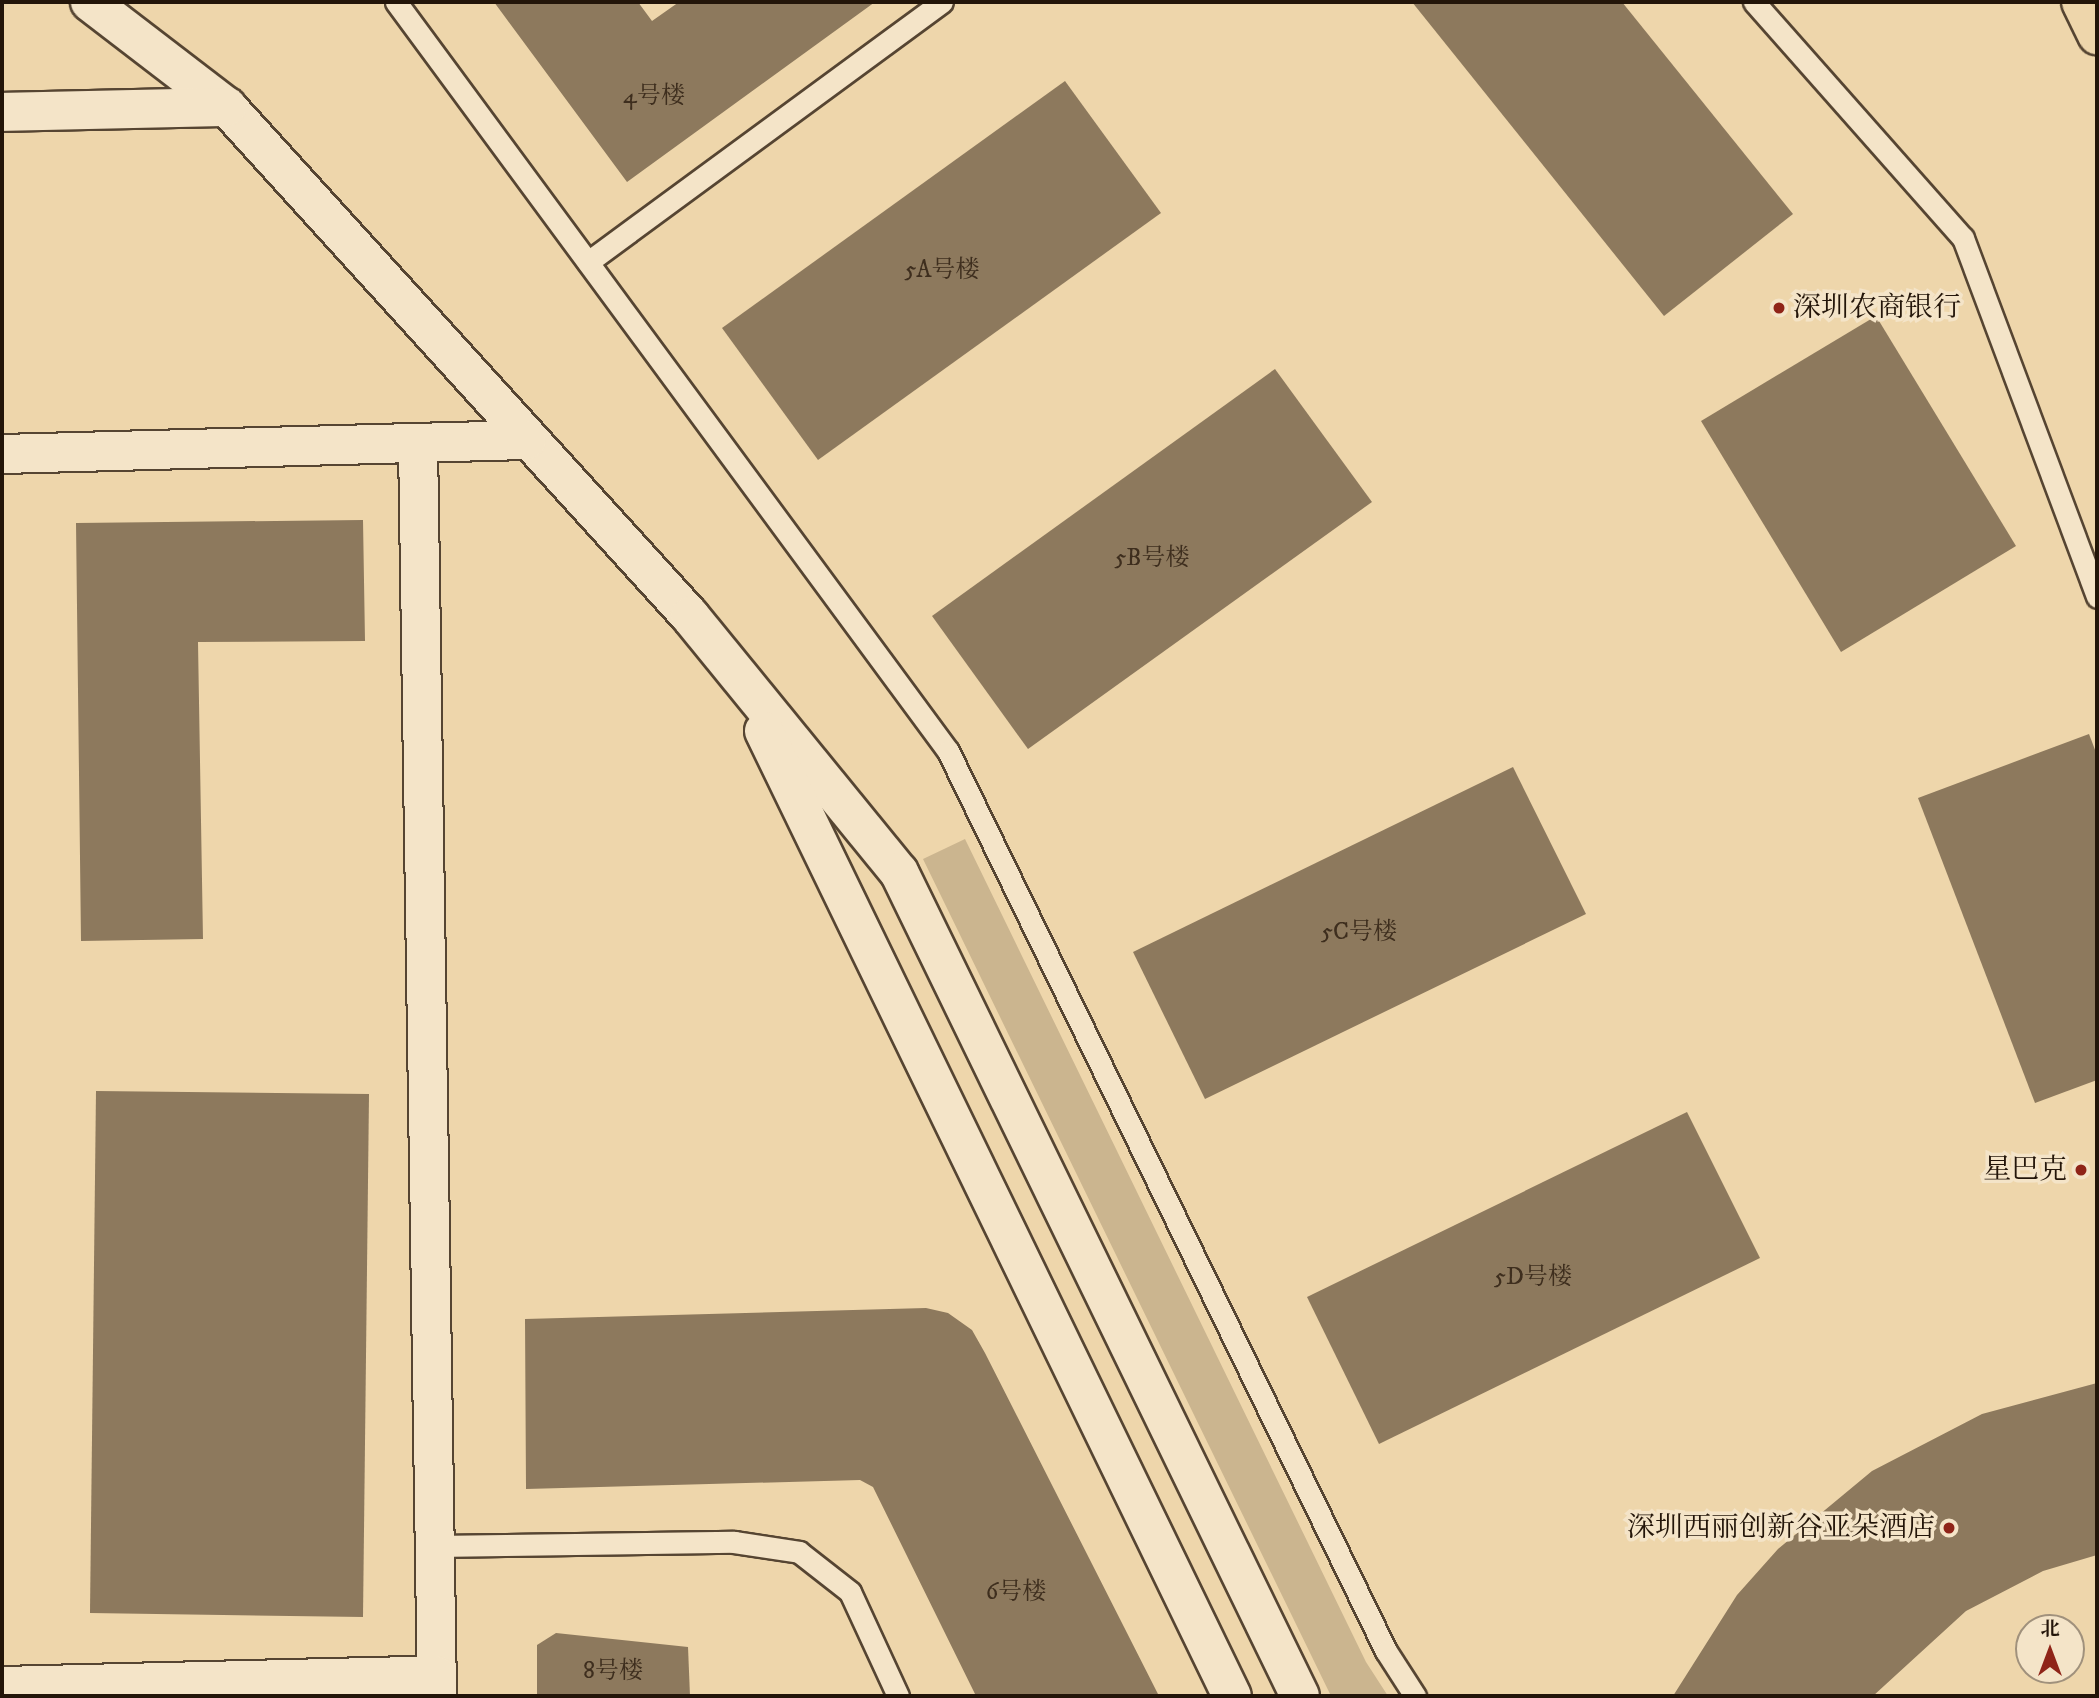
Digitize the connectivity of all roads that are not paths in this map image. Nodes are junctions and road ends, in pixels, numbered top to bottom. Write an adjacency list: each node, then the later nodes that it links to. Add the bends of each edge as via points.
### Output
1 (90, 2): 9 (street)
2 (396, 2): 11 (lane)
3 (942, 2): 11 (lane)
4 (1754, 2): 15 (lane, via 1963,238)
5 (2081, 2): 8 (main road)
6 (2088, 2): 7 (main road)
7 (2097, 15)
8 (2097, 35)
9 (227, 107): 10 (street); 12 (street)
10 (2, 112)
11 (588, 262): 23 (lane, via 948,751 1386,1651)
12 (527, 440): 13 (street); 16 (street)
13 (418, 443): 14 (street); 17 (street)
14 (2, 454)
15 (2097, 597)
16 (737, 676): 21 (street); 22 (street, via 899,872)
17 (435, 1546): 18 (street); 20 (lane, via 734,1542 799,1552 850,1592)
18 (437, 1685): 19 (street)
19 (2, 1686)
20 (898, 1696)
21 (1232, 1696)
22 (1300, 1696)
23 (1415, 1696)

